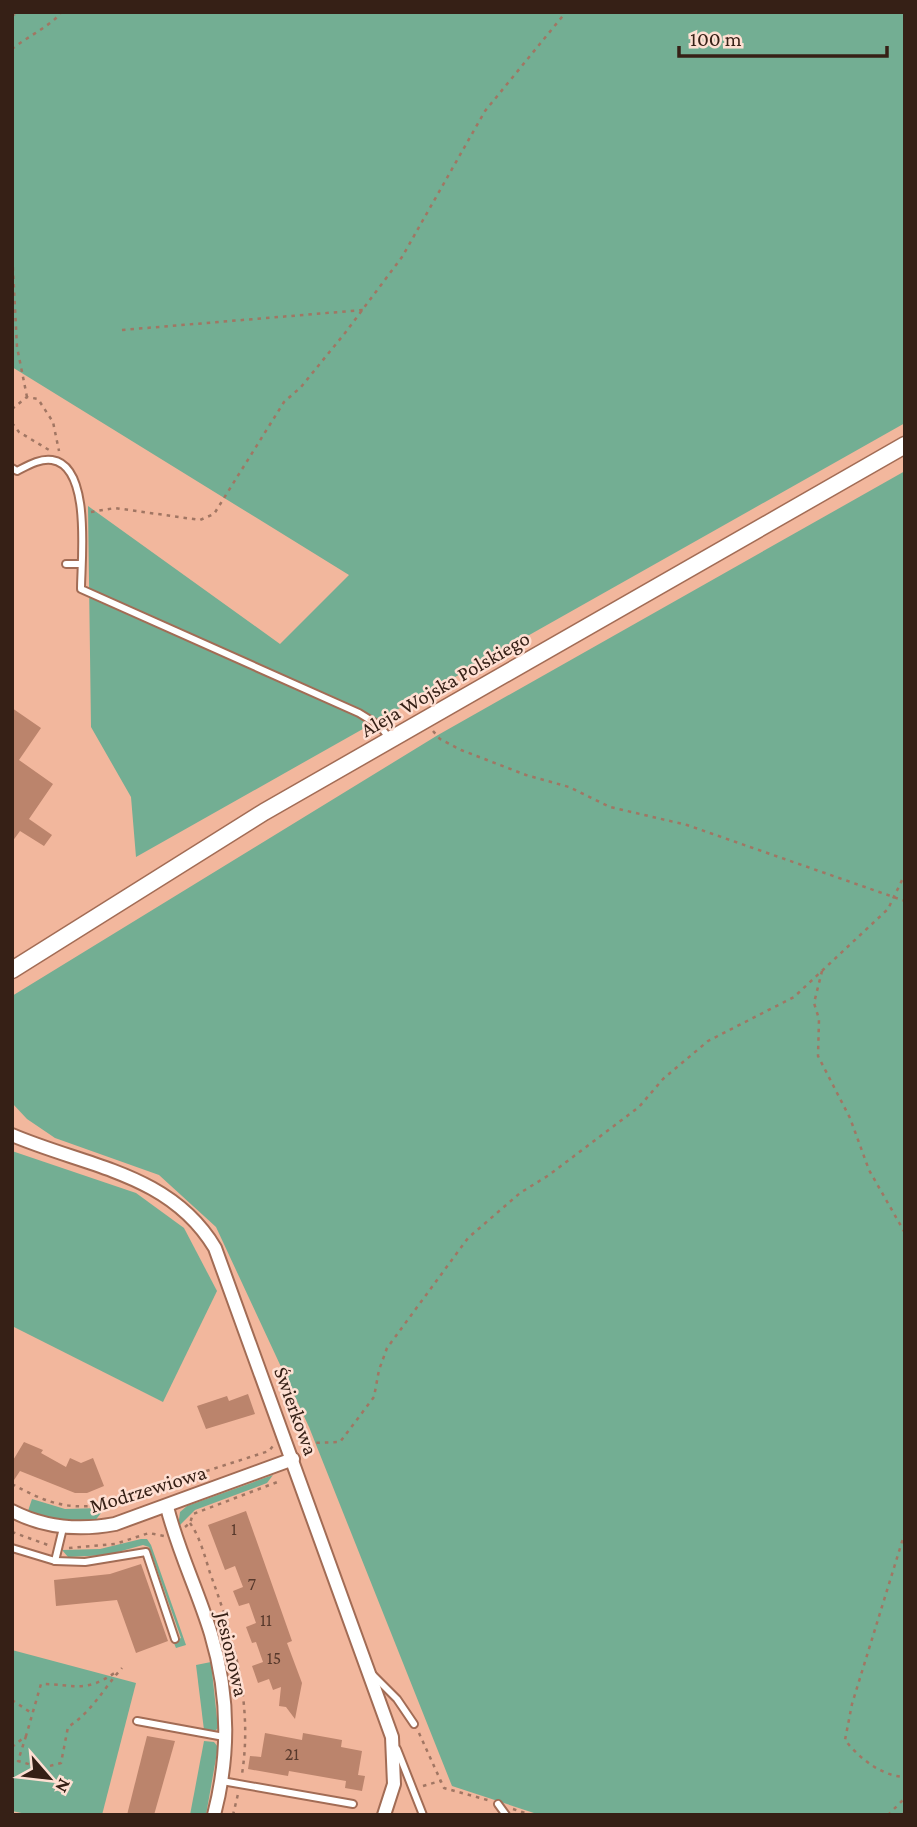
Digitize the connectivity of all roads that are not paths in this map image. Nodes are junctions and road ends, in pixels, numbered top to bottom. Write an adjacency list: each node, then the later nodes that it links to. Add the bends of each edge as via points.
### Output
1 (905, 445): 5 (main road, Aleja Wojska Polskiego)
2 (14, 472): 4 (lane, via 54,460 67,468 76,483 81,514)
3 (66, 564): 4 (lane)
4 (81, 564): 5 (lane, via 81,589 366,717)
5 (391, 740): 6 (main road, Aleja Wojska Polskiego)
6 (12, 970)
7 (12, 1135): 8 (street, Świerkowa, via 153,1187 195,1220 223,1263)
8 (293, 1459): 9 (street, Modrzewiowa); 15 (street, Świerkowa)
9 (167, 1507): 11 (street, Modrzewiowa, via 115,1524); 18 (street, Jesionowa, via 218,1659)
10 (12, 1511): 11 (street, Modrzewiowa)
11 (63, 1528): 13 (lane)
12 (12, 1548): 13 (lane)
13 (55, 1561): 14 (lane, via 85,1562 146,1552)
14 (175, 1639)
15 (369, 1671): 17 (lane); 19 (street, Świerkowa)
16 (138, 1721): 18 (lane)
17 (414, 1724)
18 (226, 1737): 20 (street, Jesionowa)
19 (392, 1737): 24 (street, Świerkowa, via 394,1784); 25 (lane)
20 (222, 1782): 21 (lane); 23 (street, Jesionowa)
21 (353, 1804)
22 (498, 1804): 26 (lane)
23 (214, 1815)
24 (384, 1815)
25 (423, 1815)
26 (506, 1815)

